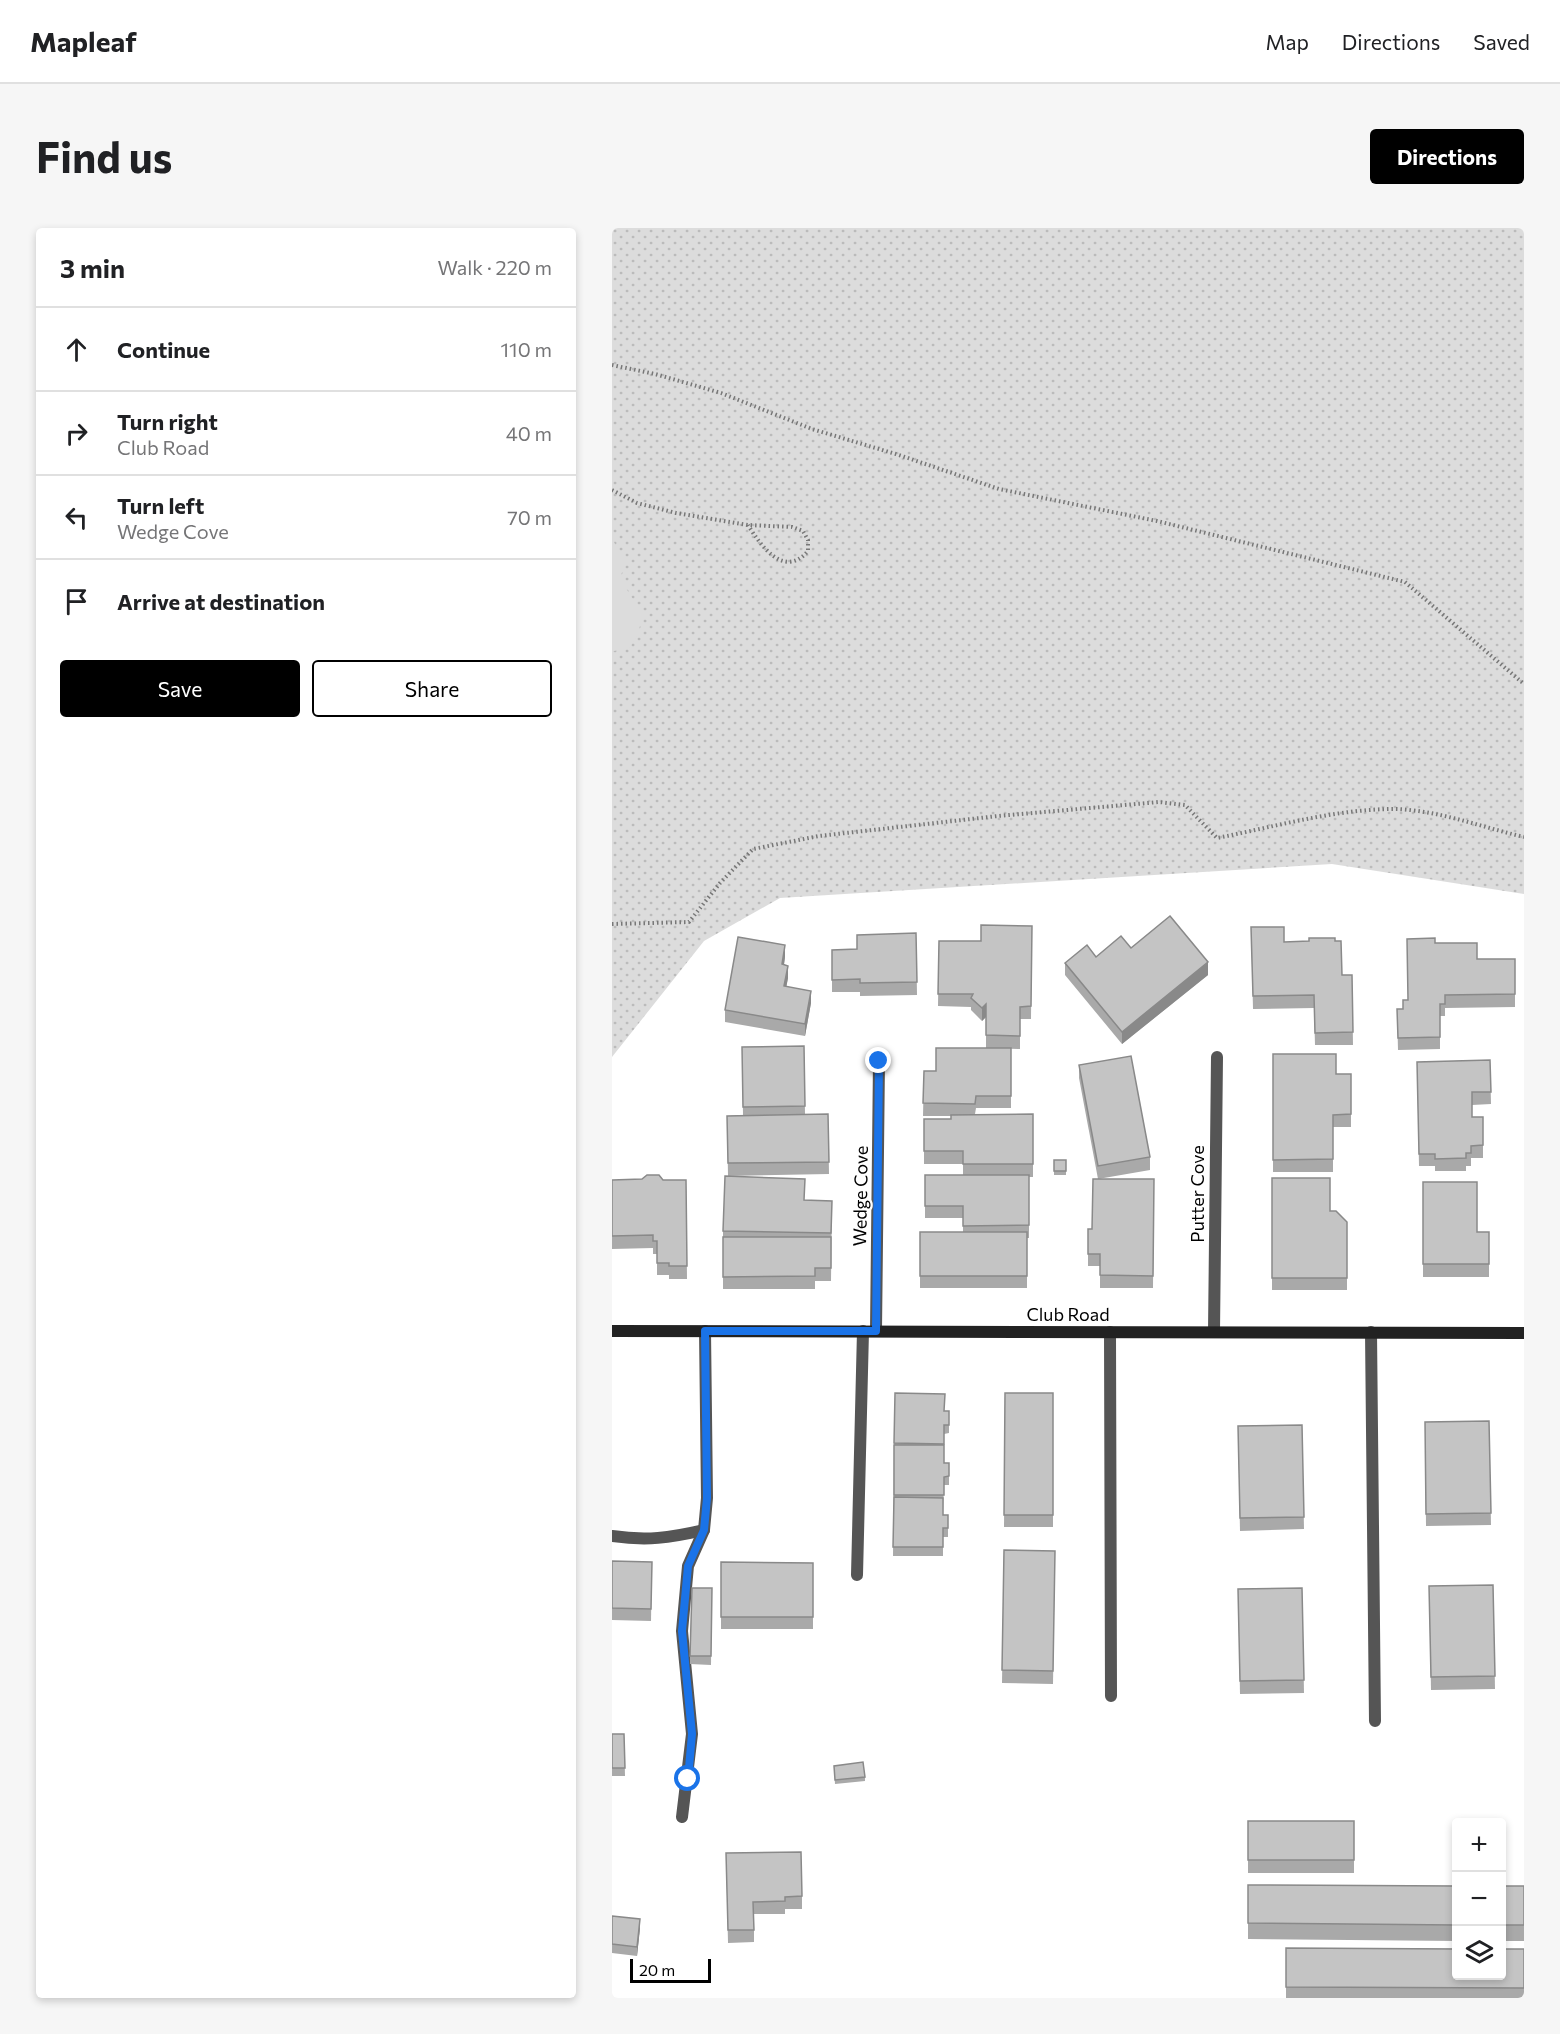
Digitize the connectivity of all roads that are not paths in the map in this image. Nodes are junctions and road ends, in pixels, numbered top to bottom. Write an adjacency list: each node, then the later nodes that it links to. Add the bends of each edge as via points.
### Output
1 (1216, 1057): 8 (street, Putter Cove)
2 (879, 1061): 6 (street, Wedge Cove)
3 (612, 1330): 4 (street, Club Road)
4 (705, 1331): 5 (street, Club Road); 11 (street)
5 (863, 1331): 6 (street, Club Road); 13 (street)
6 (876, 1331): 7 (street, Club Road)
7 (1110, 1332): 8 (street, Club Road); 14 (street)
8 (1214, 1332): 9 (street, Club Road)
9 (1371, 1332): 10 (street, Club Road); 15 (street)
10 (1524, 1333)
11 (704, 1530): 12 (street, via 644,1540); 16 (street, via 688,1566 682,1631 692,1734)
12 (612, 1536)
13 (857, 1575)
14 (1111, 1695)
15 (1375, 1721)
16 (682, 1817)

